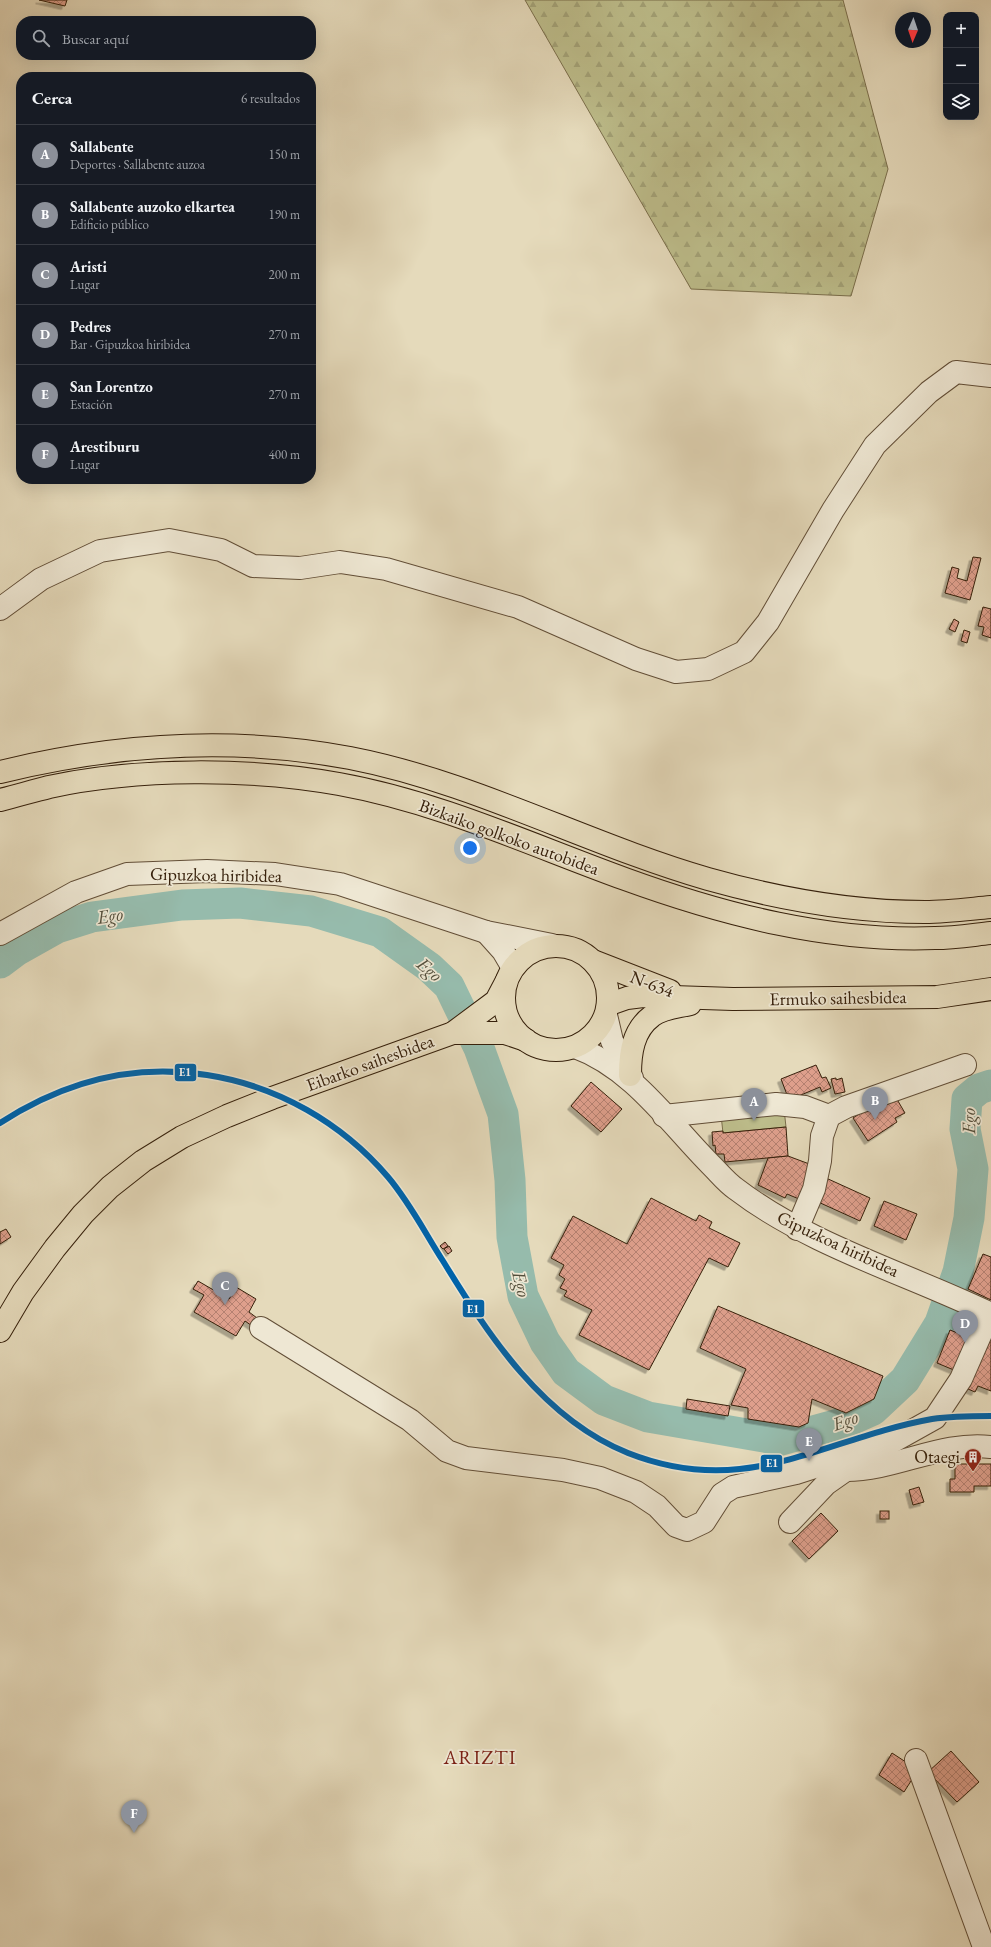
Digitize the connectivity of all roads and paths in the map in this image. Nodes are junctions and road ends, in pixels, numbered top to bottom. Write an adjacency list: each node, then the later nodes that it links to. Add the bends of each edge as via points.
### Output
1 (991, 376): 2 (street, via 956,372 929,392 875,446 833,510 768,622 744,652 708,669 676,672 636,659 518,607 386,569 340,562 300,568 253,566 221,550 169,540 100,551 42,579)
2 (0, 609)
3 (0, 772): 5 (highway, Bizkaiko golkoko autobidea, via 48,760 133,748 206,745 321,754 350,758 411,773 490,799 707,879 777,896 835,907 885,910 926,912)
4 (0, 800): 7 (highway, Bizkaiko golkoko autobidea, via 50,787 140,774 207,773 340,784 406,800 479,823 627,880 700,904 773,923 833,934 892,938 936,938)
5 (991, 907)
6 (486, 932): 8 (street, Gipuzkoa hiribidea, via 340,884 275,874 207,871 127,874 76,892); 9 (street, Gipuzkoa hiribidea); 11 (street, via 503,951)
7 (991, 933)
8 (0, 934)
9 (552, 945): 10 (highway, N-634, via 567,946); 11 (highway, N-634, via 537,949 523,957)
10 (593, 961): 13 (highway, N-634); 15 (highway, N-634, via 602,973 607,987)
11 (510, 975): 16 (highway, Eibarko saihesbidea); 17 (highway, via 504,998 507,1014 514,1029)
12 (991, 989): 14 (highway, Ermuko saihesbidea / N-634, via 937,997)
13 (684, 996): 14 (highway, Ermuko saihesbidea / N-634); 15 (highway, N-634, via 627,998)
14 (733, 999): 20 (highway, via 666,1009 652,1016 641,1028 634,1042 630,1057)
15 (608, 1009): 18 (highway, via 598,1028 588,1039); 20 (street, via 612,1041)
16 (481, 1024): 17 (highway); 26 (highway, Eibarko saihesbidea, via 272,1098 182,1137 143,1161 110,1187 83,1214 55,1248)
17 (526, 1040): 18 (highway, via 558,1050)
18 (574, 1047): 20 (street, via 594,1054)
19 (965, 1065): 22 (street, via 846,1107)
20 (632, 1078): 21 (street, Gipuzkoa hiribidea)
21 (664, 1116): 22 (street, via 776,1104 805,1107); 23 (street, Gipuzkoa hiribidea, via 735,1189)
22 (829, 1116): 23 (street, via 822,1136 814,1189)
23 (797, 1229): 24 (street, Gipuzkoa hiribidea)
24 (991, 1314): 27 (street, via 961,1379 935,1418)
25 (261, 1328): 27 (street, via 397,1412 447,1451 466,1458 563,1470 600,1478 636,1492 657,1506 676,1526 687,1530 704,1522 722,1494 733,1488 796,1473)
26 (0, 1331)
27 (892, 1442): 29 (street)
28 (991, 1447): 29 (street, via 976,1445 942,1450 866,1470)
29 (846, 1470): 30 (street, via 826,1484)
30 (790, 1522)
31 (916, 1760): 32 (street)
32 (984, 1947)

